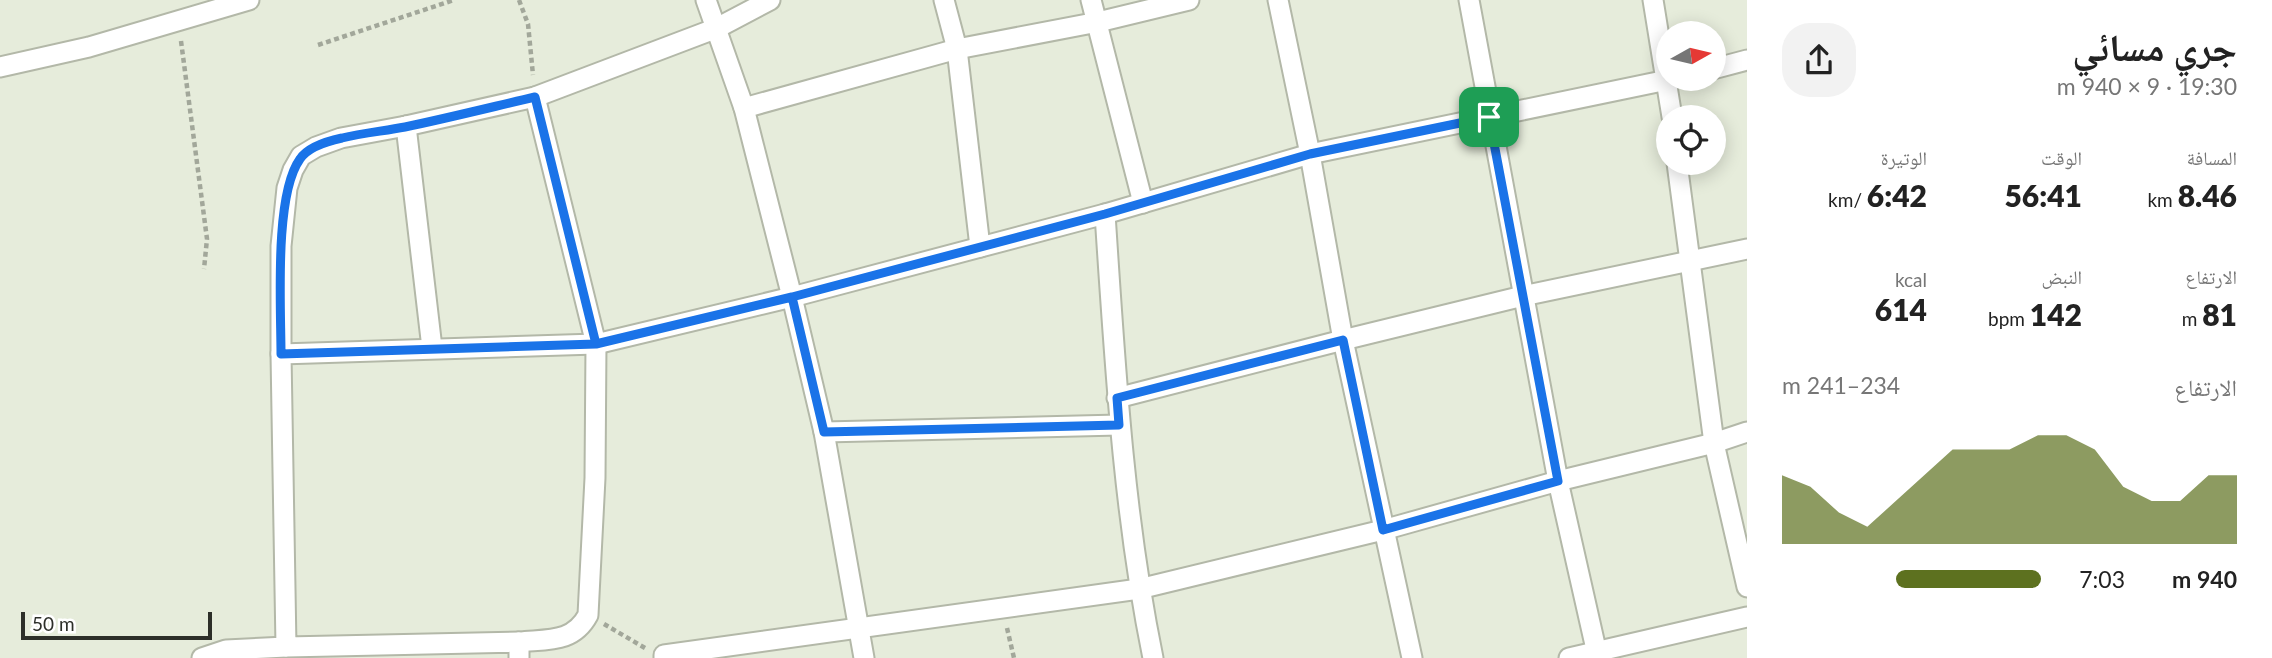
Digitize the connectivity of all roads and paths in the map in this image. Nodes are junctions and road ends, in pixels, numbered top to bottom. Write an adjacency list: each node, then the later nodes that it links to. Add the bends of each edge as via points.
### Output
1 (249, 0): 12 (street)
2 (454, 0): 17 (path)
3 (519, 0): 23 (path, via 528,24)
4 (706, 0): 16 (street)
5 (770, 0): 16 (street)
6 (944, 0): 18 (street)
7 (1091, 0): 15 (street)
8 (1189, 0): 15 (street)
9 (1278, 0): 27 (street)
10 (1469, 0): 25 (street)
11 (1653, 0): 13 (street)
12 (203, 7): 14 (street)
13 (1658, 21)
14 (178, 22): 20 (street, via 89,47); 34 (path, via 207,239)
15 (1098, 22): 18 (street); 29 (street)
16 (717, 28): 23 (street); 24 (street)
17 (318, 45)
18 (957, 49): 24 (street); 31 (street)
19 (1747, 60): 21 (street)
20 (0, 64)
21 (1726, 66)
22 (1656, 82): 25 (street)
23 (535, 97): 26 (street); 38 (street)
24 (744, 108): 36 (street)
25 (1489, 117): 27 (street); 35 (street)
26 (406, 126): 39 (street); 40 (street, via 316,147 301,156 293,170 281,246)
27 (1310, 154): 29 (street); 37 (street)
28 (1678, 175): 33 (street)
29 (1143, 203): 30 (street)
30 (1105, 214): 31 (street); 41 (street)
31 (980, 247): 36 (street)
32 (1747, 249): 33 (street)
33 (1689, 262): 35 (street); 45 (street)
34 (204, 269)
35 (1523, 296): 37 (street); 46 (street)
36 (792, 297): 38 (street); 43 (street)
37 (1343, 340): 41 (street); 47 (street)
38 (596, 344): 39 (street); 51 (street)
39 (432, 348): 40 (street)
40 (281, 354): 54 (street)
41 (1117, 398): 42 (street)
42 (1119, 425): 43 (street); 49 (street)
43 (824, 432): 53 (street)
44 (1747, 432): 45 (street)
45 (1714, 443): 46 (street); 48 (street)
46 (1558, 481): 47 (street); 57 (street)
47 (1383, 530): 49 (street); 63 (street)
48 (1747, 587)
49 (1139, 589): 50 (street); 62 (street)
50 (1002, 607): 53 (street); 61 (path)
51 (589, 615): 55 (street, via 568,636); 58 (path)
52 (1747, 617): 57 (street)
53 (859, 627): 58 (street); 60 (street)
54 (286, 647): 56 (street); 59 (street, via 226,650)
55 (519, 650): 56 (street)
56 (373, 651)
57 (1598, 654): 64 (street)
58 (664, 656)
59 (202, 658)
60 (864, 658)
61 (1014, 658)
62 (1153, 658)
63 (1412, 658)
64 (1569, 658)

